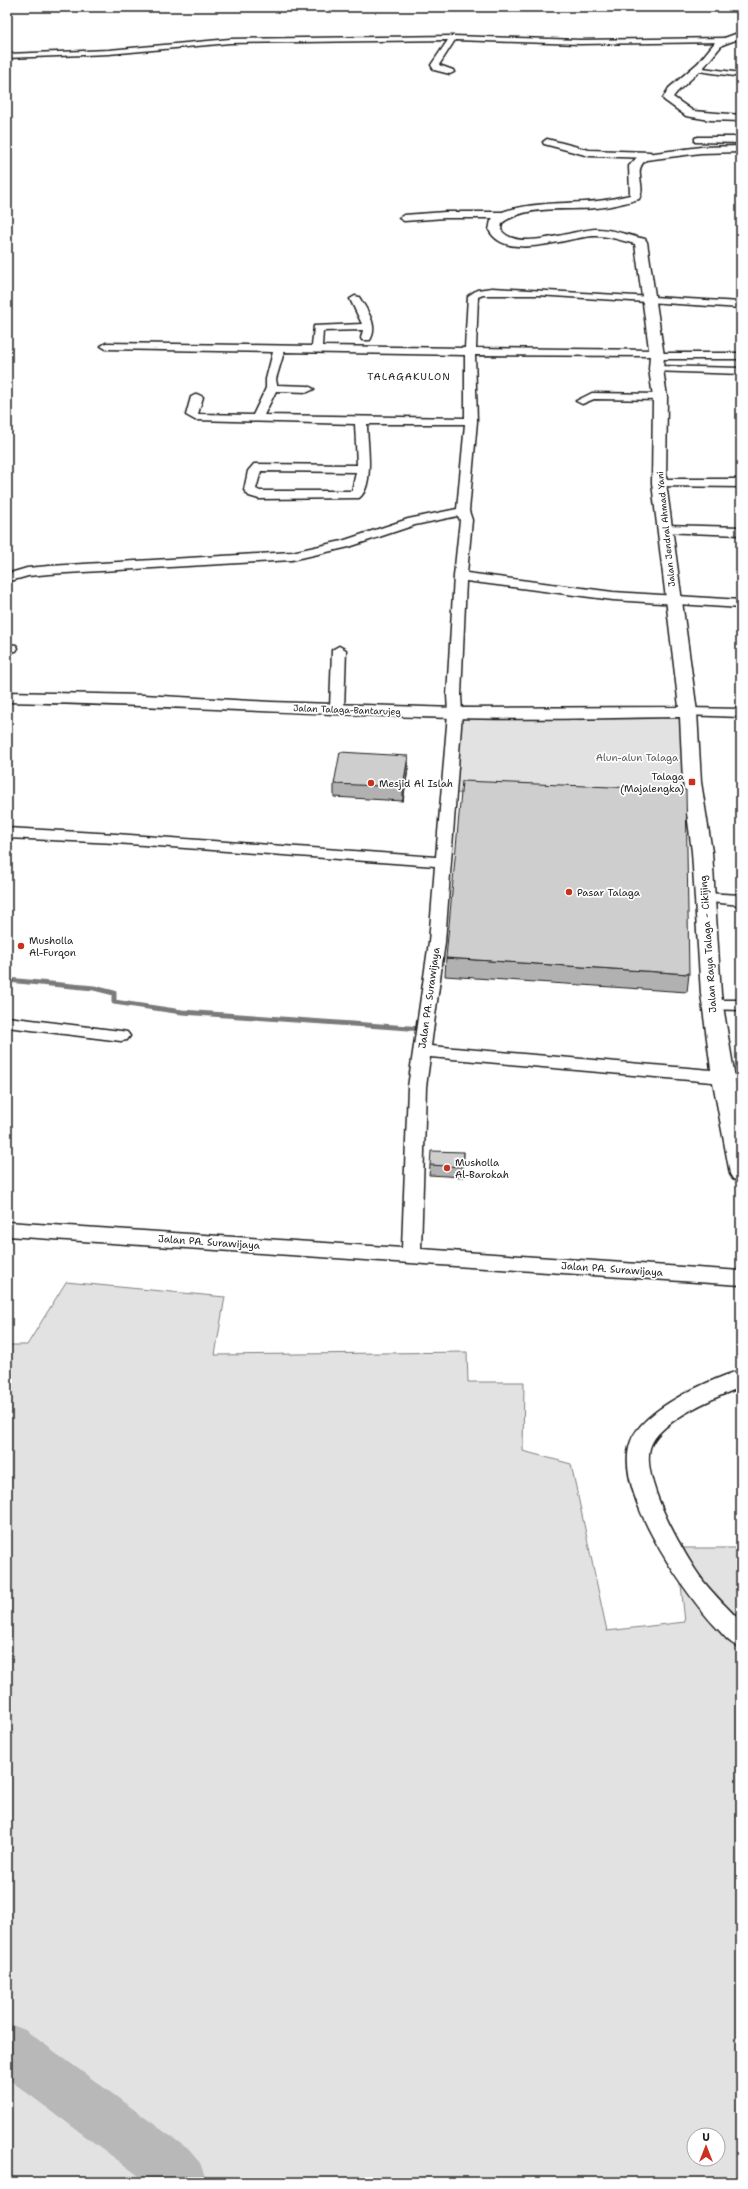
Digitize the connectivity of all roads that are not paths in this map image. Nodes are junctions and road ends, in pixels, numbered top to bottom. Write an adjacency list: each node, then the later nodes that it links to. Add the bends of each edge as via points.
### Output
1 (741, 35): 3 (main road)
2 (453, 38): 3 (street, via 580,42); 4 (street, via 219,41 109,52); 6 (street, via 435,65)
3 (725, 40): 5 (main road)
4 (7, 56)
5 (698, 69): 7 (street); 8 (main road, via 668,98 690,114)
6 (450, 72)
7 (741, 75)
8 (741, 118)
9 (698, 140): 10 (street)
10 (741, 140)
11 (546, 142): 13 (street, via 589,153)
12 (741, 149): 13 (main road)
13 (650, 155): 14 (main road, via 636,161 634,166 635,197 617,202 544,208)
14 (503, 215): 15 (street); 16 (main road, Jalan Jendral Ahmad Yani, via 496,220 494,228 496,234 510,241 534,243 591,233 641,242)
15 (404, 218)
16 (650, 298): 18 (street, Jalan PA. Surawijaya); 25 (street, Jalan PA. Surawijaya, via 481,292 473,296 472,300); 27 (main road, Jalan Jendral Ahmad Yani)
17 (355, 299): 19 (street, via 365,314)
18 (741, 305)
19 (369, 327): 22 (street, via 316,329); 24 (street)
20 (106, 346): 21 (street)
21 (279, 349): 22 (street); 30 (street, via 276,369 271,379)
22 (317, 349): 23 (street)
23 (338, 350): 24 (street); 28 (street)
24 (364, 350): 25 (street)
25 (470, 352): 27 (street); 37 (street, Jalan PA. Surawijaya)
26 (741, 356): 27 (street)
27 (656, 359): 29 (street); 33 (main road, Jalan Jendral Ahmad Yani)
28 (337, 363)
29 (741, 371)
30 (272, 388): 31 (street); 35 (street)
31 (308, 389)
32 (197, 397): 35 (street, via 193,416)
33 (660, 397): 34 (street, via 592,396); 39 (main road, Jalan Jendral Ahmad Yani)
34 (582, 401)
35 (257, 418): 36 (street)
36 (361, 421): 37 (street); 38 (street)
37 (471, 421): 41 (street, Jalan PA. Surawijaya)
38 (363, 469): 38 (street, via 359,492 355,495 259,495 250,490 254,471 258,468)
39 (659, 483): 40 (street); 42 (main road, Jalan Jendral Ahmad Yani)
40 (741, 483)
41 (463, 511): 44 (street, Jalan PA. Surawijaya, via 466,520); 45 (street, via 412,522 345,544 292,556 49,570 27,572)
42 (664, 529): 43 (street); 46 (main road, Jalan Jendral Ahmad Yani)
43 (741, 531)
44 (460, 576): 46 (street); 52 (street, Jalan PA. Surawijaya)
45 (7, 578)
46 (674, 601): 47 (street); 51 (main road, Jalan Jendral Ahmad Yani)
47 (741, 604)
48 (339, 650): 50 (street)
49 (7, 697): 50 (main road, Jalan Talaga-Bantarujeg)
50 (337, 709): 52 (main road, Jalan Talaga-Bantarujeg)
51 (688, 712): 52 (main road, Jalan Talaga-Bantarujeg); 53 (street); 56 (main road, Jalan Raya Talaga - Cikijing, via 692,782 702,852)
52 (455, 713): 55 (street, Jalan PA. Surawijaya)
53 (741, 713)
54 (7, 833): 55 (street, via 75,835)
55 (443, 862): 62 (street, Jalan PA. Surawijaya, via 437,942)
56 (705, 898): 57 (street); 58 (main road, Jalan Raya Talaga - Cikijing)
57 (741, 900)
58 (712, 1005): 59 (street); 63 (main road, Jalan Raya Talaga - Cikijing)
59 (741, 1005)
60 (7, 1022): 61 (street)
61 (121, 1036)
62 (422, 1051): 63 (street); 66 (street, Jalan PA. Surawijaya, via 417,1087)
63 (722, 1078): 64 (main road, Jalan Raya Talaga - Cikijing)
64 (741, 1174)
65 (7, 1229): 66 (street, Jalan PA. Surawijaya)
66 (411, 1255): 67 (street, Jalan PA. Surawijaya)
67 (741, 1278)
68 (741, 1378): 69 (street, via 667,1415 642,1440 636,1454 638,1470 648,1501 670,1549 696,1588)
69 (741, 1638)

